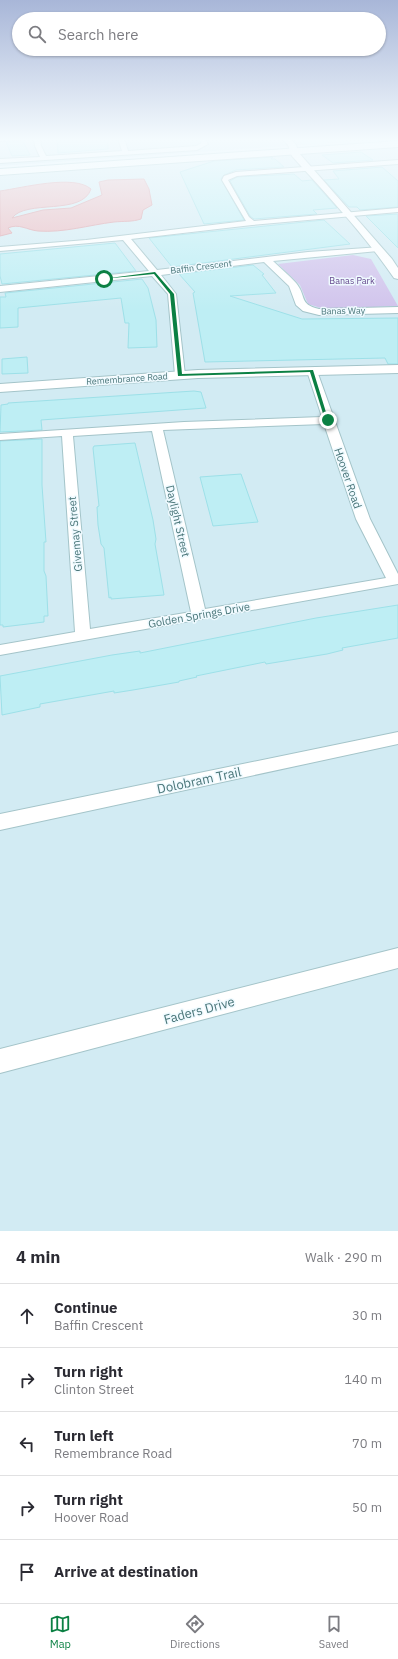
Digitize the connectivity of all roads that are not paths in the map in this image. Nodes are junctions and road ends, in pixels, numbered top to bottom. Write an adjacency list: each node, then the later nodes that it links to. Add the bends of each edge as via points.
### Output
1 (234, 195): 5 (street, via 246,218)
2 (332, 195): 4 (street)
3 (398, 210): 4 (street)
4 (349, 214): 5 (street); 8 (street)
5 (252, 223): 6 (street)
6 (125, 237): 7 (street); 10 (street)
7 (0, 249)
8 (378, 249): 9 (street, Baffin Crescent); 11 (street)
9 (266, 259): 10 (street, Baffin Crescent); 13 (street, Banas Way, via 293,285 301,305 310,310)
10 (155, 273): 12 (street, Baffin Crescent); 16 (street, via 172,294)
11 (398, 276)
12 (0, 289)
13 (398, 310)
14 (398, 369): 15 (street, Remembrance Road)
15 (312, 371): 16 (street, Remembrance Road); 18 (street, Hoover Road)
16 (180, 375): 17 (street, Remembrance Road)
17 (0, 388)
18 (328, 420): 19 (street); 22 (street, Hoover Road, via 363,519)
19 (157, 427): 20 (street); 23 (street, Daylight Street)
20 (67, 432): 21 (street); 24 (street, Givemay Street)
21 (0, 437)
22 (396, 580): 23 (street, Golden Springs Drive)
23 (199, 616): 24 (street, Golden Springs Drive)
24 (83, 636): 25 (street, Golden Springs Drive)
25 (0, 650)
26 (398, 738): 27 (street, Dolobram Trail)
27 (0, 822)
28 (398, 958): 29 (street, Faders Drive)
29 (0, 1061)

